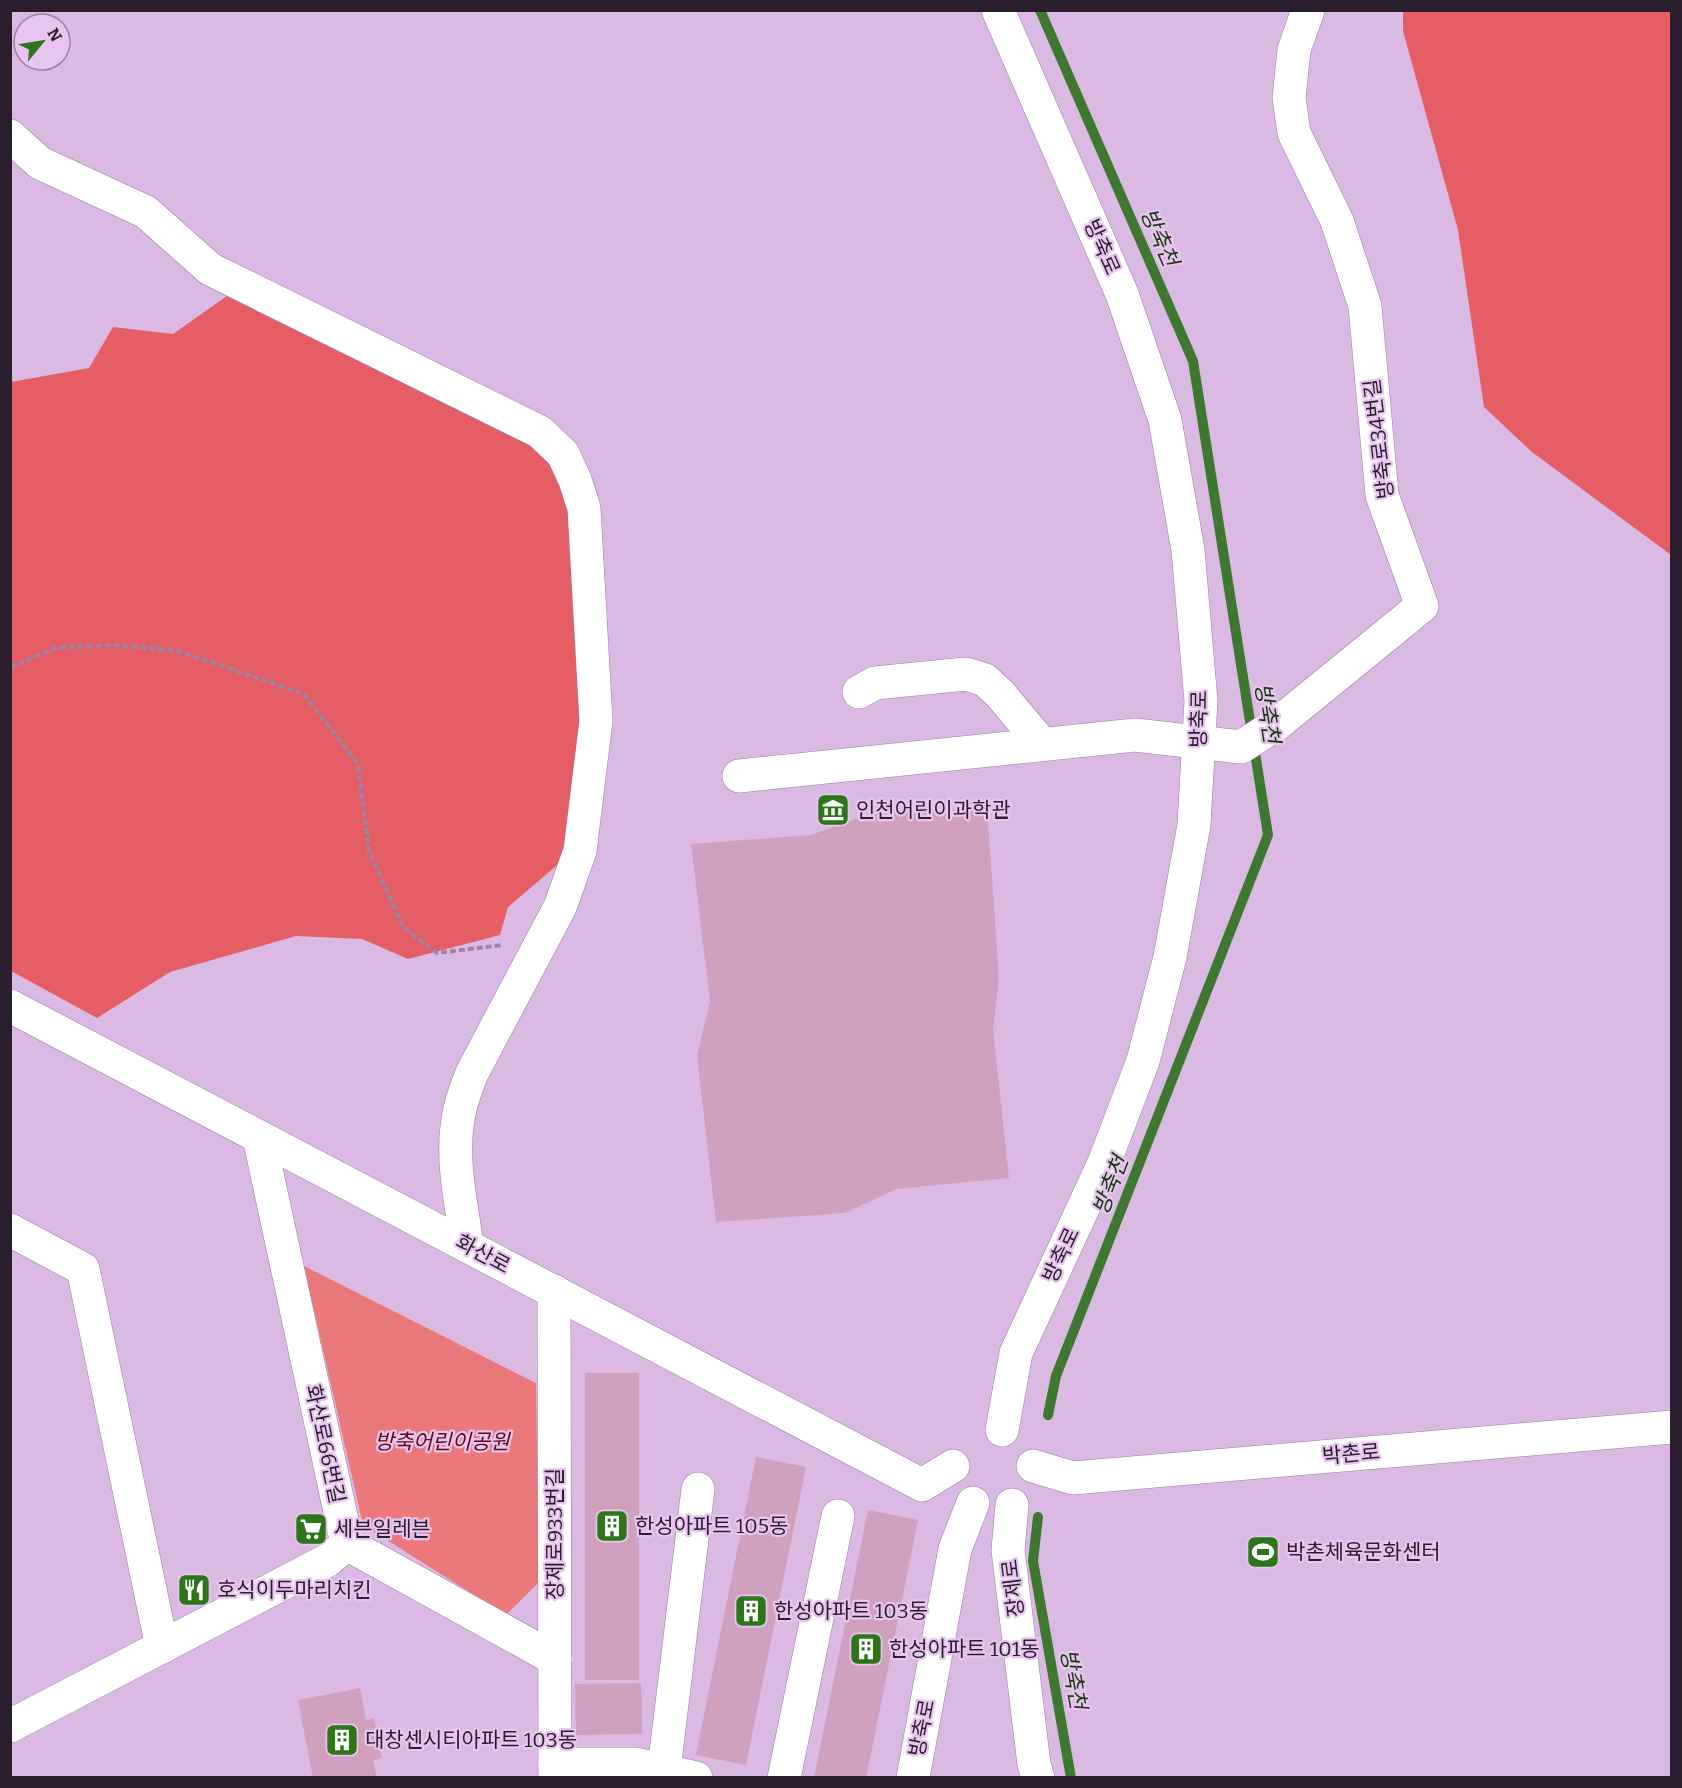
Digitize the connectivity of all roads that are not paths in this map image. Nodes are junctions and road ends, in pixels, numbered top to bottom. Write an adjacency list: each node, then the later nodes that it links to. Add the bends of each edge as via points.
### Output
1 (998, 10): 5 (street, 방축로, via 1122,294 1165,420 1188,550 1201,701)
2 (1308, 10): 5 (street, 방축로34번길, via 1294,50 1289,98 1294,133 1337,221 1365,306 1382,495 1422,606 1277,724 1241,747)
3 (10, 136): 11 (street, via 40,163 146,212 210,269 540,432 563,454 575,480 584,508 596,721 579,851 560,907 464,1093 457,1127 457,1168)
4 (859, 692): 6 (street, via 875,683 966,674 986,680)
5 (1199, 742): 6 (street, 방축로34번길, via 1135,735); 14 (street, 방축로, via 1194,825 1170,957 1143,1061 1104,1164)
6 (1042, 744): 7 (street, 방축로34번길)
7 (739, 776)
8 (10, 1006): 9 (street, 화산로)
9 (259, 1137): 11 (street, 화산로); 20 (street, 화산로66번길)
10 (10, 1230): 21 (street, via 83,1269)
11 (467, 1246): 12 (street, 화산로)
12 (554, 1292): 14 (street, 화산로, via 922,1485); 22 (street, 장제로933번길)
13 (1671, 1427): 15 (street, 박촌로, via 1073,1478)
14 (974, 1442): 15 (street, via 1013,1435 1023,1443); 17 (street, via 954,1476 957,1487)
15 (1033, 1466): 18 (street, via 1028,1489)
16 (698, 1488): 25 (street)
17 (972, 1503): 18 (street, via 985,1509); 28 (street, 방축로, via 956,1549)
18 (1012, 1505): 29 (street, 장제로, via 1008,1550)
19 (838, 1516): 27 (street)
20 (347, 1544): 21 (street, via 328,1560); 22 (street)
21 (162, 1647): 23 (street)
22 (555, 1659): 24 (street, 장제로933번길)
23 (10, 1726)
24 (555, 1771): 25 (street, via 636,1764)
25 (664, 1774): 26 (street)
26 (696, 1778)
27 (784, 1778)
28 (913, 1778)
29 (1038, 1778)

